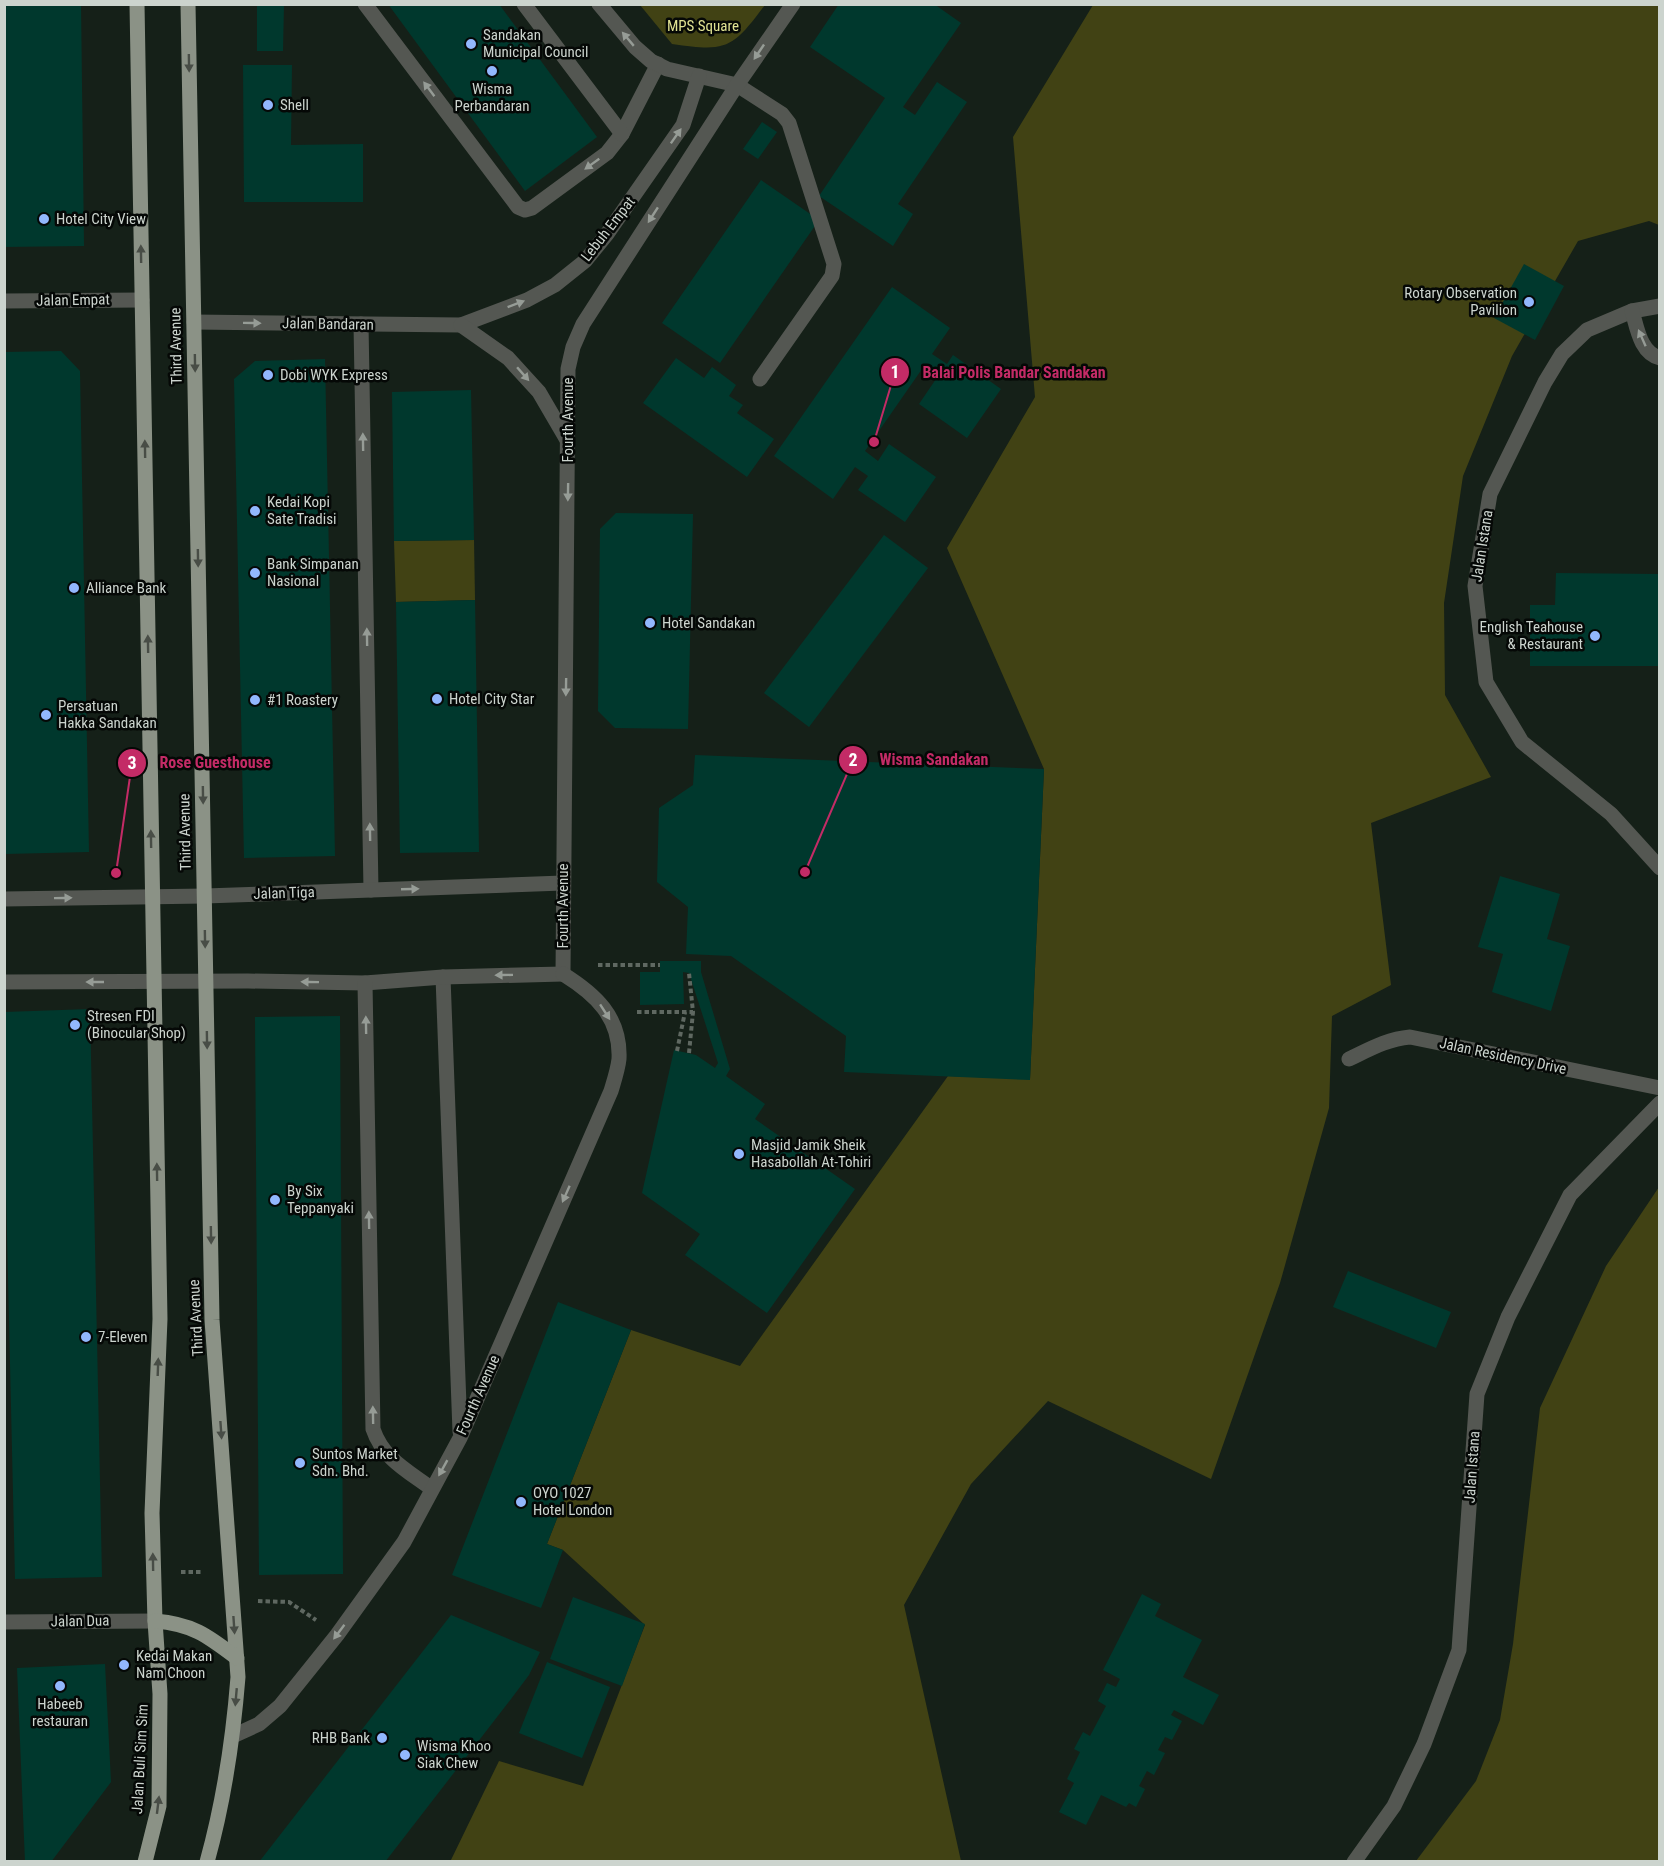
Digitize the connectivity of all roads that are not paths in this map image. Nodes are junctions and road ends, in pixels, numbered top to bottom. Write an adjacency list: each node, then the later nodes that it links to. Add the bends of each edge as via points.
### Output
1 (137, 4): 11 (main road, one-way to 1)
2 (188, 4): 15 (main road, Third Avenue, one-way to 15)
3 (365, 4): 10 (street, one-way to 3, via 607,153 532,208 518,207)
4 (524, 4): 10 (street)
5 (599, 4): 7 (street, one-way to 5, via 635,47)
6 (794, 4): 9 (street, Fourth Avenue, one-way to 9)
7 (658, 64): 8 (street); 10 (street)
8 (699, 76): 9 (street); 17 (street, Lebuh Empat, one-way to 8, via 527,300 555,285 585,261 683,125)
9 (737, 85): 19 (street, via 782,114 789,123 834,264 832,276); 20 (street, Fourth Avenue, one-way to 20, via 583,324 568,369)
10 (622, 134)
11 (142, 300): 12 (street, Jalan Empat); 25 (main road, one-way to 11)
12 (4, 301)
13 (1659, 306): 14 (street, Jalan Istana)
14 (1632, 311): 18 (street, one-way to 14, via 1641,342); 21 (street, Jalan Istana, via 1587,330 1562,354 1545,381 1490,494 1475,586 1485,682 1522,742 1611,814)
15 (194, 322): 16 (street, Jalan Bandaran, one-way to 16); 24 (main road, Third Avenue, one-way to 24)
16 (361, 324): 17 (street, Jalan Bandaran); 23 (street, one-way to 16)
17 (461, 326): 20 (street, one-way to 20, via 508,357 539,392)
18 (1659, 358)
19 (760, 379)
20 (568, 442): 22 (street, Fourth Avenue, one-way to 22)
21 (1659, 868)
22 (563, 883): 23 (street, Jalan Tiga, one-way to 22); 27 (street, Fourth Avenue)
23 (371, 890): 24 (street, Jalan Tiga)
24 (205, 896): 25 (street, Jalan Tiga); 31 (main road, Third Avenue, one-way to 31)
25 (152, 897): 26 (street, Jalan Tiga, one-way to 25); 30 (main road)
26 (4, 899)
27 (563, 969): 28 (street, one-way to 28); 36 (street, Fourth Avenue, one-way to 36, via 608,1013 619,1060 611,1091)
28 (443, 977): 32 (street); 36 (street)
29 (4, 982): 30 (street, one-way to 29)
30 (154, 982): 31 (street); 38 (main road, one-way to 30, via 152,1513 160,1319)
31 (206, 982): 32 (street, one-way to 31); 40 (main road, Third Avenue, one-way to 40, via 213,1320)
32 (365, 983): 37 (street, one-way to 32, via 388,1456 374,1429)
33 (1350, 1059): 34 (street, Jalan Residency Drive, via 1382,1042 1410,1037)
34 (1659, 1088)
35 (1659, 1103): 44 (street, Jalan Istana, via 1570,1195 1508,1317 1477,1394 1458,1650 1424,1744 1394,1806)
36 (460, 1438): 37 (street, Fourth Avenue, one-way to 37)
37 (432, 1489): 41 (street, Fourth Avenue, one-way to 41, via 404,1542 280,1706 260,1724)
38 (155, 1621): 39 (street, Jalan Dua); 40 (main road, via 197,1629); 42 (main road, Jalan Buli Sim Sim, one-way to 38, via 159,1806 160,1694)
39 (4, 1622)
40 (237, 1658): 41 (main road, one-way to 41)
41 (233, 1736): 43 (main road, via 220,1817)
42 (145, 1862)
43 (207, 1862)
44 (1354, 1862)

